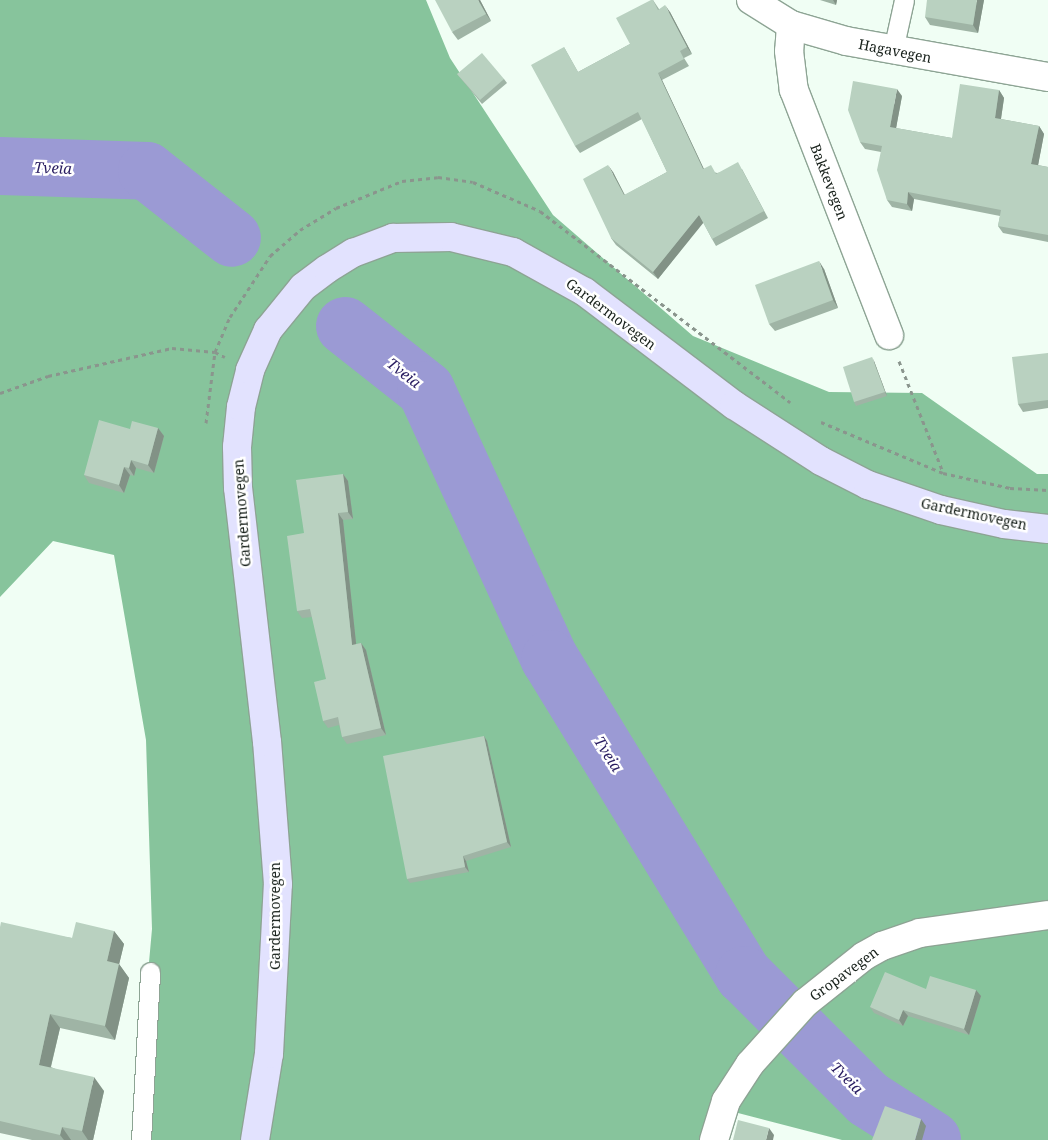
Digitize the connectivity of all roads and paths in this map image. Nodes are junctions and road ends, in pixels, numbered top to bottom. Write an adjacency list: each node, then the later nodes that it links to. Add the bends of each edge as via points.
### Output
1 (751, 0): 3 (street, Hagavegen)
2 (904, 0): 4 (lane)
3 (791, 25): 4 (street, Hagavegen); 6 (street, Bakkevegen, via 788,51 794,90)
4 (893, 50): 5 (street, Hagavegen)
5 (1048, 77)
6 (889, 335): 13 (path)
7 (215, 352): 8 (path); 9 (path, via 172,348 48,376); 10 (path, via 230,317 253,278 270,256 300,230 373,191 402,181 438,177 472,182 540,211); 12 (path)
8 (250, 370): 15 (main road, Gardermovegen, via 268,330 303,287 353,253 393,238 424,236 476,241 543,266 585,292 734,405 820,461 868,485 941,510 1004,524); 19 (main road, Gardermovegen, via 241,408 238,488 267,742 278,884 269,1054)
9 (0, 393)
10 (794, 405)
11 (819, 421): 13 (path)
12 (206, 434)
13 (943, 473): 14 (path, via 1010,488)
14 (1048, 490)
15 (1048, 529)
16 (1048, 915): 20 (street, Gropavegen, via 920,933 882,946 805,1003 750,1064 726,1102)
17 (150, 972): 18 (lane)
18 (141, 1140)
19 (255, 1140)
20 (714, 1140)

